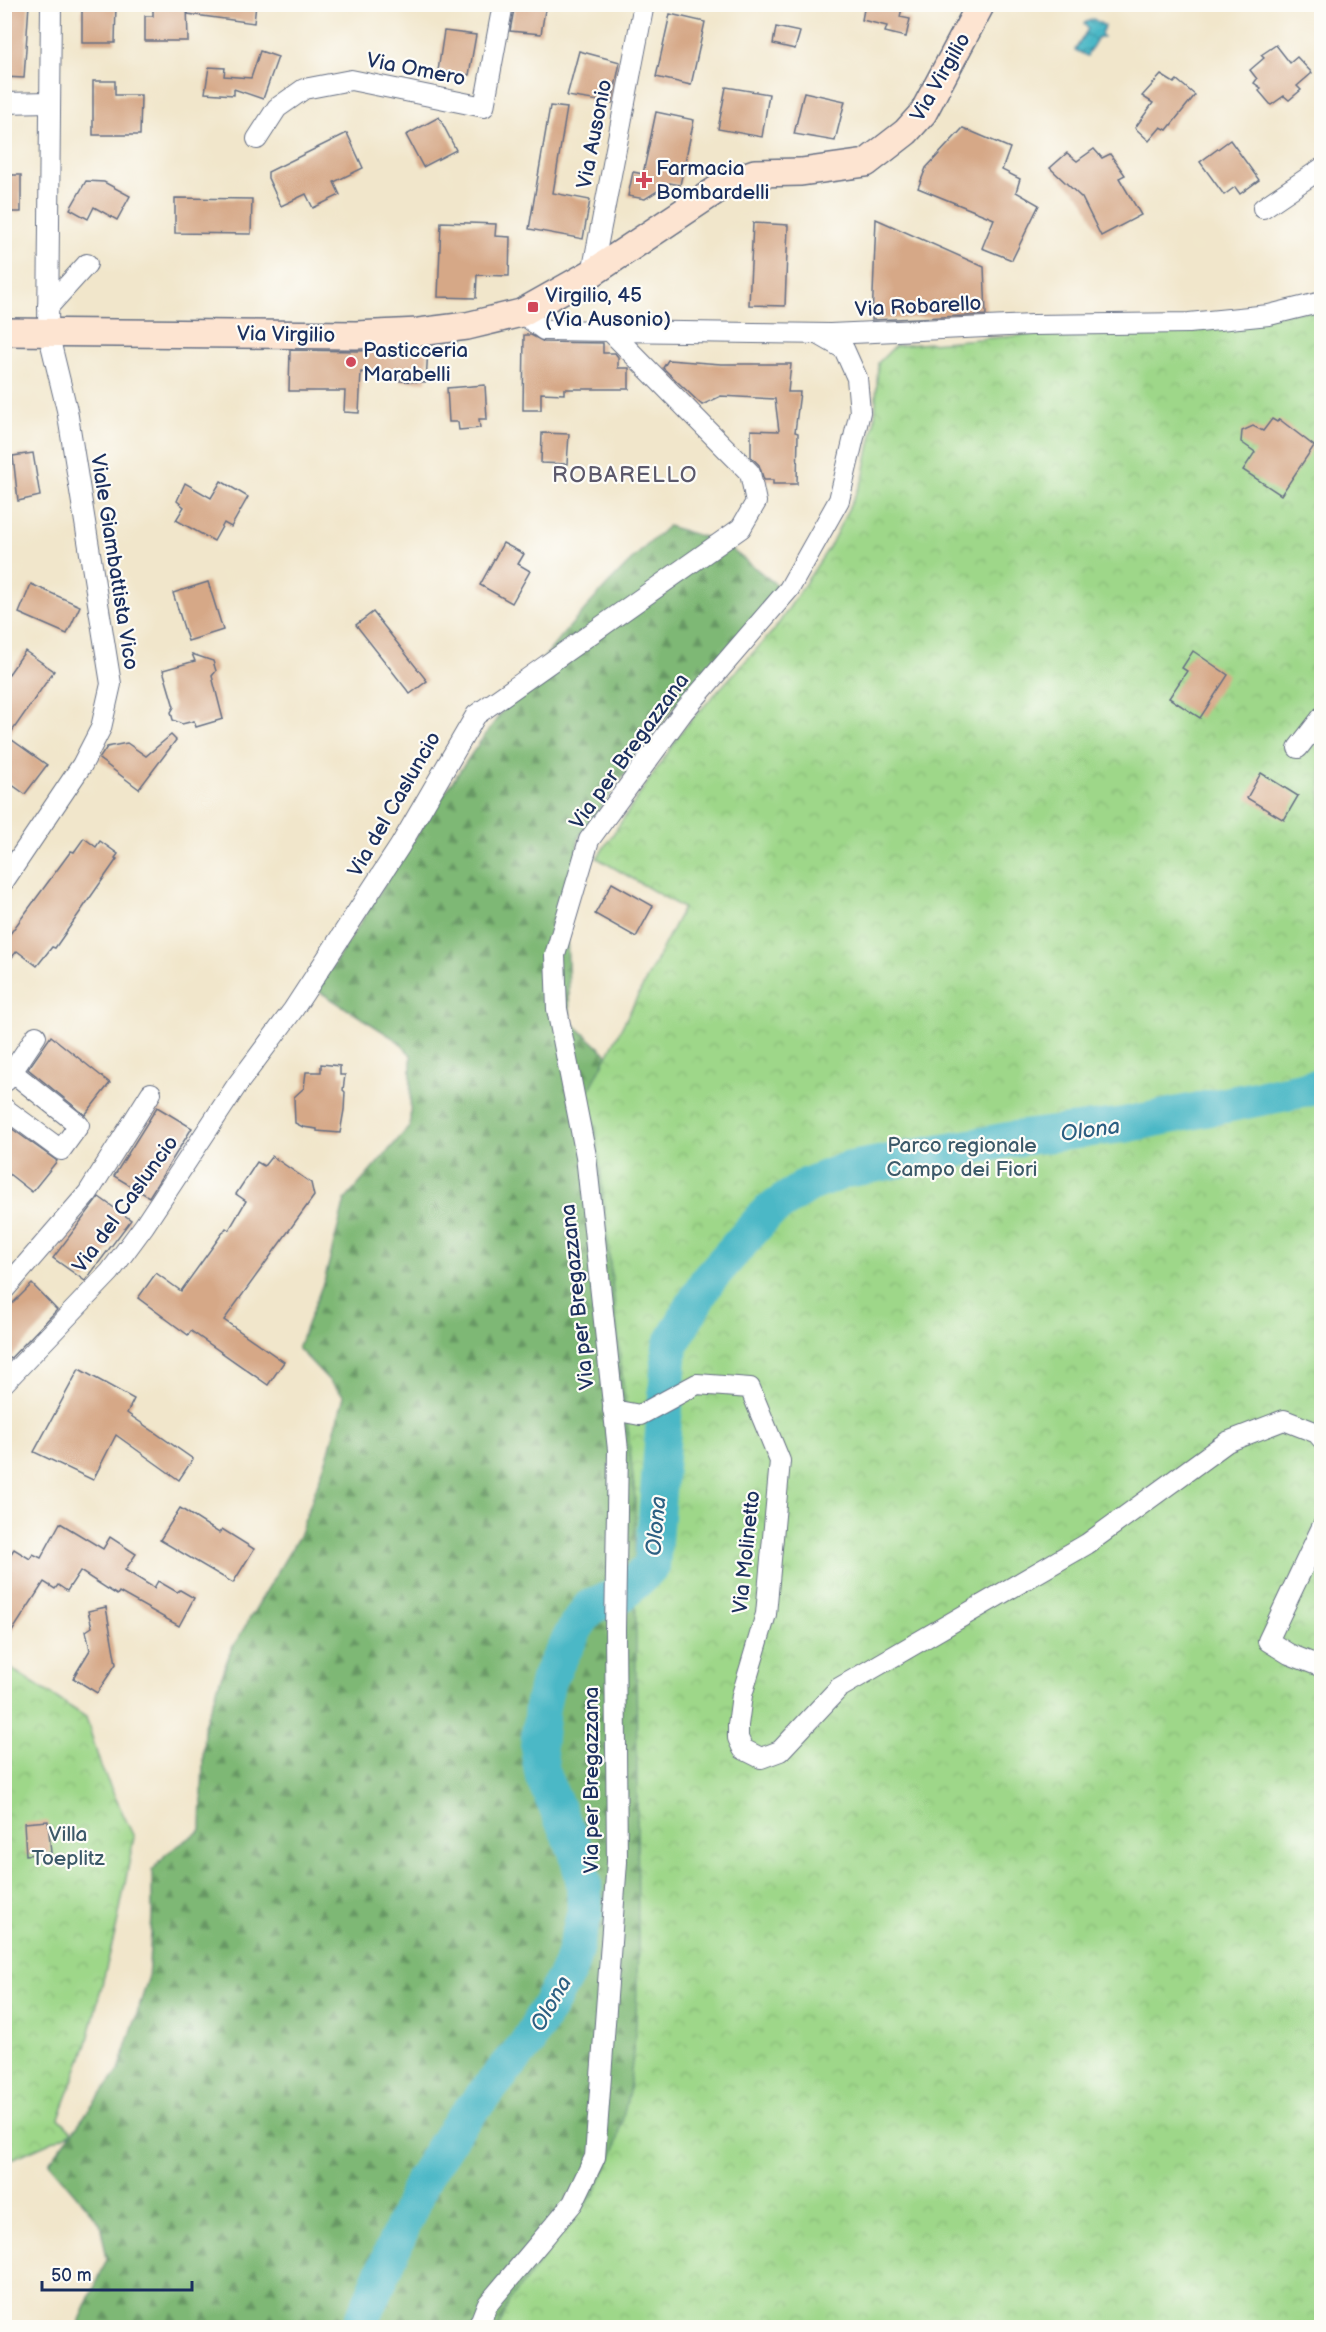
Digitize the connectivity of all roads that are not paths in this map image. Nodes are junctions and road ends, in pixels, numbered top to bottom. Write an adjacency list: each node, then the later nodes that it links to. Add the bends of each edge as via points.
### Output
1 (51, 4): 5 (street, Viale Giambattista Vico)
2 (503, 4): 7 (street, Via Omero, via 484,107 351,80 304,89 277,108)
3 (644, 4): 11 (street, Via Ausonio)
4 (981, 4): 11 (main road, Via Virgilio, via 922,114 906,132 866,163 801,172 755,172 727,183)
5 (50, 102): 6 (street); 14 (street, Viale Giambattista Vico)
6 (4, 103)
7 (257, 139)
8 (1322, 168): 9 (street)
9 (1263, 208)
10 (87, 264): 14 (street)
11 (592, 273): 13 (main road, Via Virgilio)
12 (1322, 302): 17 (street, Via Robarello, via 1269,315 1189,323)
13 (521, 313): 14 (main road, Via Virgilio, via 467,326 356,335); 15 (street, Via Robarello, via 544,330)
14 (48, 320): 16 (main road, Via Virgilio); 20 (street, Viale Giambattista Vico, via 67,410 111,684 101,728 82,765)
15 (609, 330): 17 (street, Via Robarello); 28 (street, Via del Casluncio, via 750,473 756,502 741,528 476,714 400,846 144,1226 110,1272)
16 (4, 332)
17 (818, 334): 29 (street, Via per Bregazzana, via 844,349 857,378 860,412 839,500 789,589 683,712 589,840 555,955 557,1009 586,1156)
18 (1322, 717): 19 (street)
19 (1298, 748)
20 (4, 881)
21 (36, 1036): 22 (street)
22 (8, 1077): 24 (street)
23 (151, 1093): 27 (street, Via del Casluncio, via 88,1193)
24 (46, 1099): 26 (street); 26 (street, via 79,1125 61,1150)
25 (4, 1108): 26 (street)
26 (27, 1125)
27 (4, 1290)
28 (4, 1383)
29 (614, 1410): 30 (street, Via Molinetto, via 640,1415 697,1384 750,1388 780,1461 765,1614 742,1695 738,1725 743,1749 761,1758 780,1751 838,1688 1087,1544 1227,1442 1284,1420 1317,1433); 33 (street, Via per Bregazzana, via 618,1450 617,1862 595,2157 573,2203 487,2305)
30 (1322, 1439)
31 (1322, 1527): 32 (street, via 1268,1641)
32 (1322, 1667)
33 (478, 2328)

